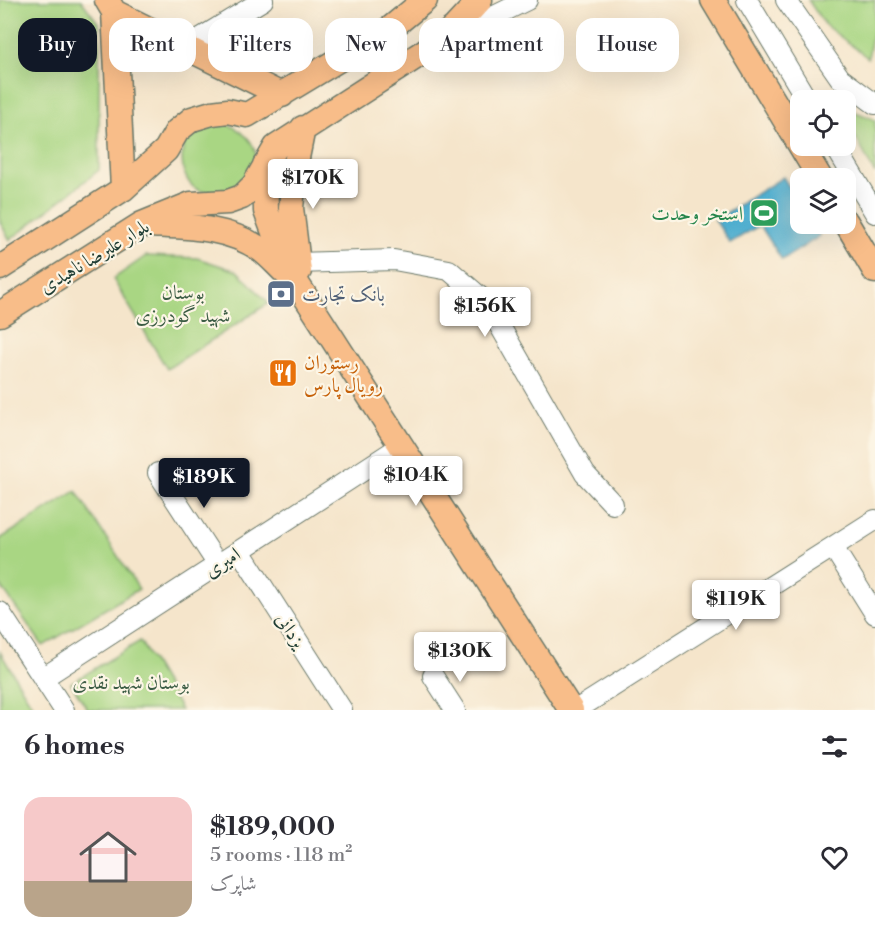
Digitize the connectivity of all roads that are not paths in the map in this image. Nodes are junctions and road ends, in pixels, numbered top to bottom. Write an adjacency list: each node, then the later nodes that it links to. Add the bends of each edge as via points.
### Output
1 (263, 0): 12 (street)
2 (425, 0): 16 (main road, via 391,28)
3 (480, 0): 10 (main road)
4 (527, 0): 11 (street)
5 (713, 0): 21 (main road)
6 (747, 0): 15 (street)
7 (786, 0): 17 (street, via 840,78)
8 (111, 6): 9 (main road); 22 (main road)
9 (133, 18)
10 (463, 18)
11 (491, 18)
12 (196, 41)
13 (196, 52): 16 (main road)
14 (419, 55): 18 (main road)
15 (801, 90)
16 (282, 95): 22 (main road, بلوار علیرضا ناهیدی, via 247,115 228,111 192,119 177,131 166,150)
17 (875, 104)
18 (303, 128): 20 (main road, via 276,147); 28 (main road, via 291,208)
19 (841, 156): 23 (street)
20 (265, 165): 24 (main road, بلوار علیرضا ناهیدی, via 242,197 228,202 191,204); 28 (main road, via 266,211)
21 (814, 168)
22 (123, 189): 26 (main road, بلوار علیرضا ناهیدی)
23 (875, 213)
24 (142, 224): 28 (main road, via 229,232 260,249); 29 (main road, بلوار علیرضا ناهیدی)
25 (853, 234): 27 (main road)
26 (0, 268)
27 (875, 271)
28 (298, 278): 30 (main road); 32 (street, via 394,260 449,270 486,302 585,474)
29 (0, 314)
30 (401, 446): 35 (street, امیری); 44 (main road)
31 (159, 473): 36 (street)
32 (613, 504)
33 (875, 520): 34 (street)
34 (833, 547): 38 (street); 45 (street)
35 (240, 551): 36 (street, امیری); 42 (street, یزدانی)
36 (218, 565): 40 (street, امیری)
37 (0, 612): 40 (street)
38 (875, 614)
39 (433, 676): 43 (street)
40 (43, 678): 41 (street)
41 (64, 710)
42 (342, 710)
43 (455, 710)
44 (571, 710)
45 (576, 710)

